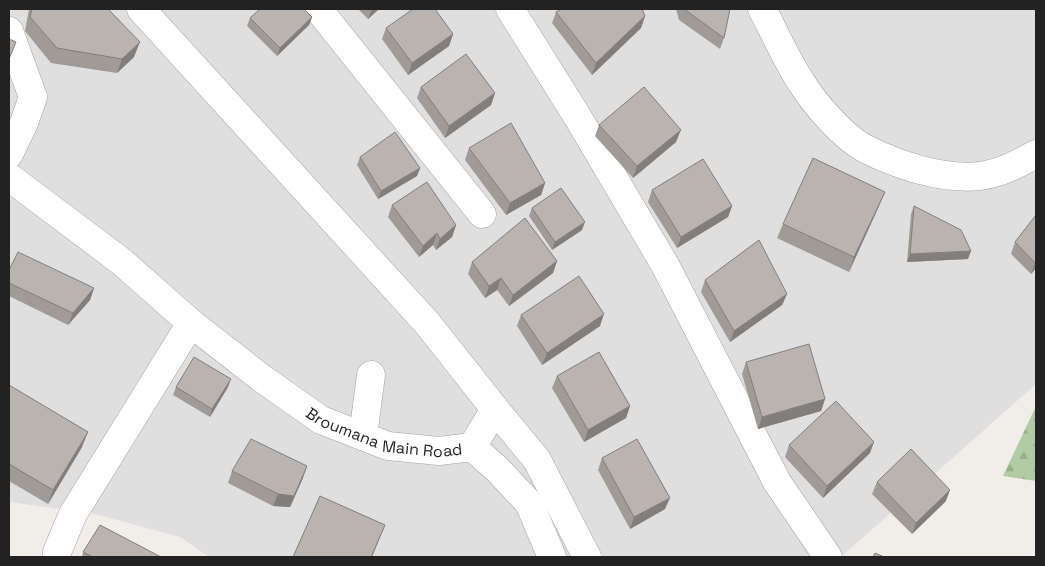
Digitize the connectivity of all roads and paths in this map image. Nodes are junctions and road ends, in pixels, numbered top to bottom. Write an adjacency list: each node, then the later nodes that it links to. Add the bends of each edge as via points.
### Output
1 (141, 9): 12 (street, via 427,323)
2 (318, 9): 9 (street)
3 (510, 9): 18 (street, via 665,266 778,482)
4 (762, 9): 7 (street, via 801,83 831,120 862,147 892,160 950,176 980,176 1009,169)
5 (9, 31): 6 (street, via 33,97)
6 (9, 154)
7 (1036, 154)
8 (9, 177): 10 (street, Broumana Main Road, via 122,262)
9 (482, 214)
10 (191, 323): 13 (street, Broumana Main Road, via 321,420); 15 (street, via 73,514)
11 (371, 375): 13 (street)
12 (495, 409): 14 (street, Broumana Main Road); 17 (street, via 537,460)
13 (363, 436): 14 (street, Broumana Main Road, via 388,446 439,451)
14 (472, 447): 16 (street, via 497,468 529,503)
15 (57, 557)
16 (552, 557)
17 (587, 557)
18 (828, 557)

